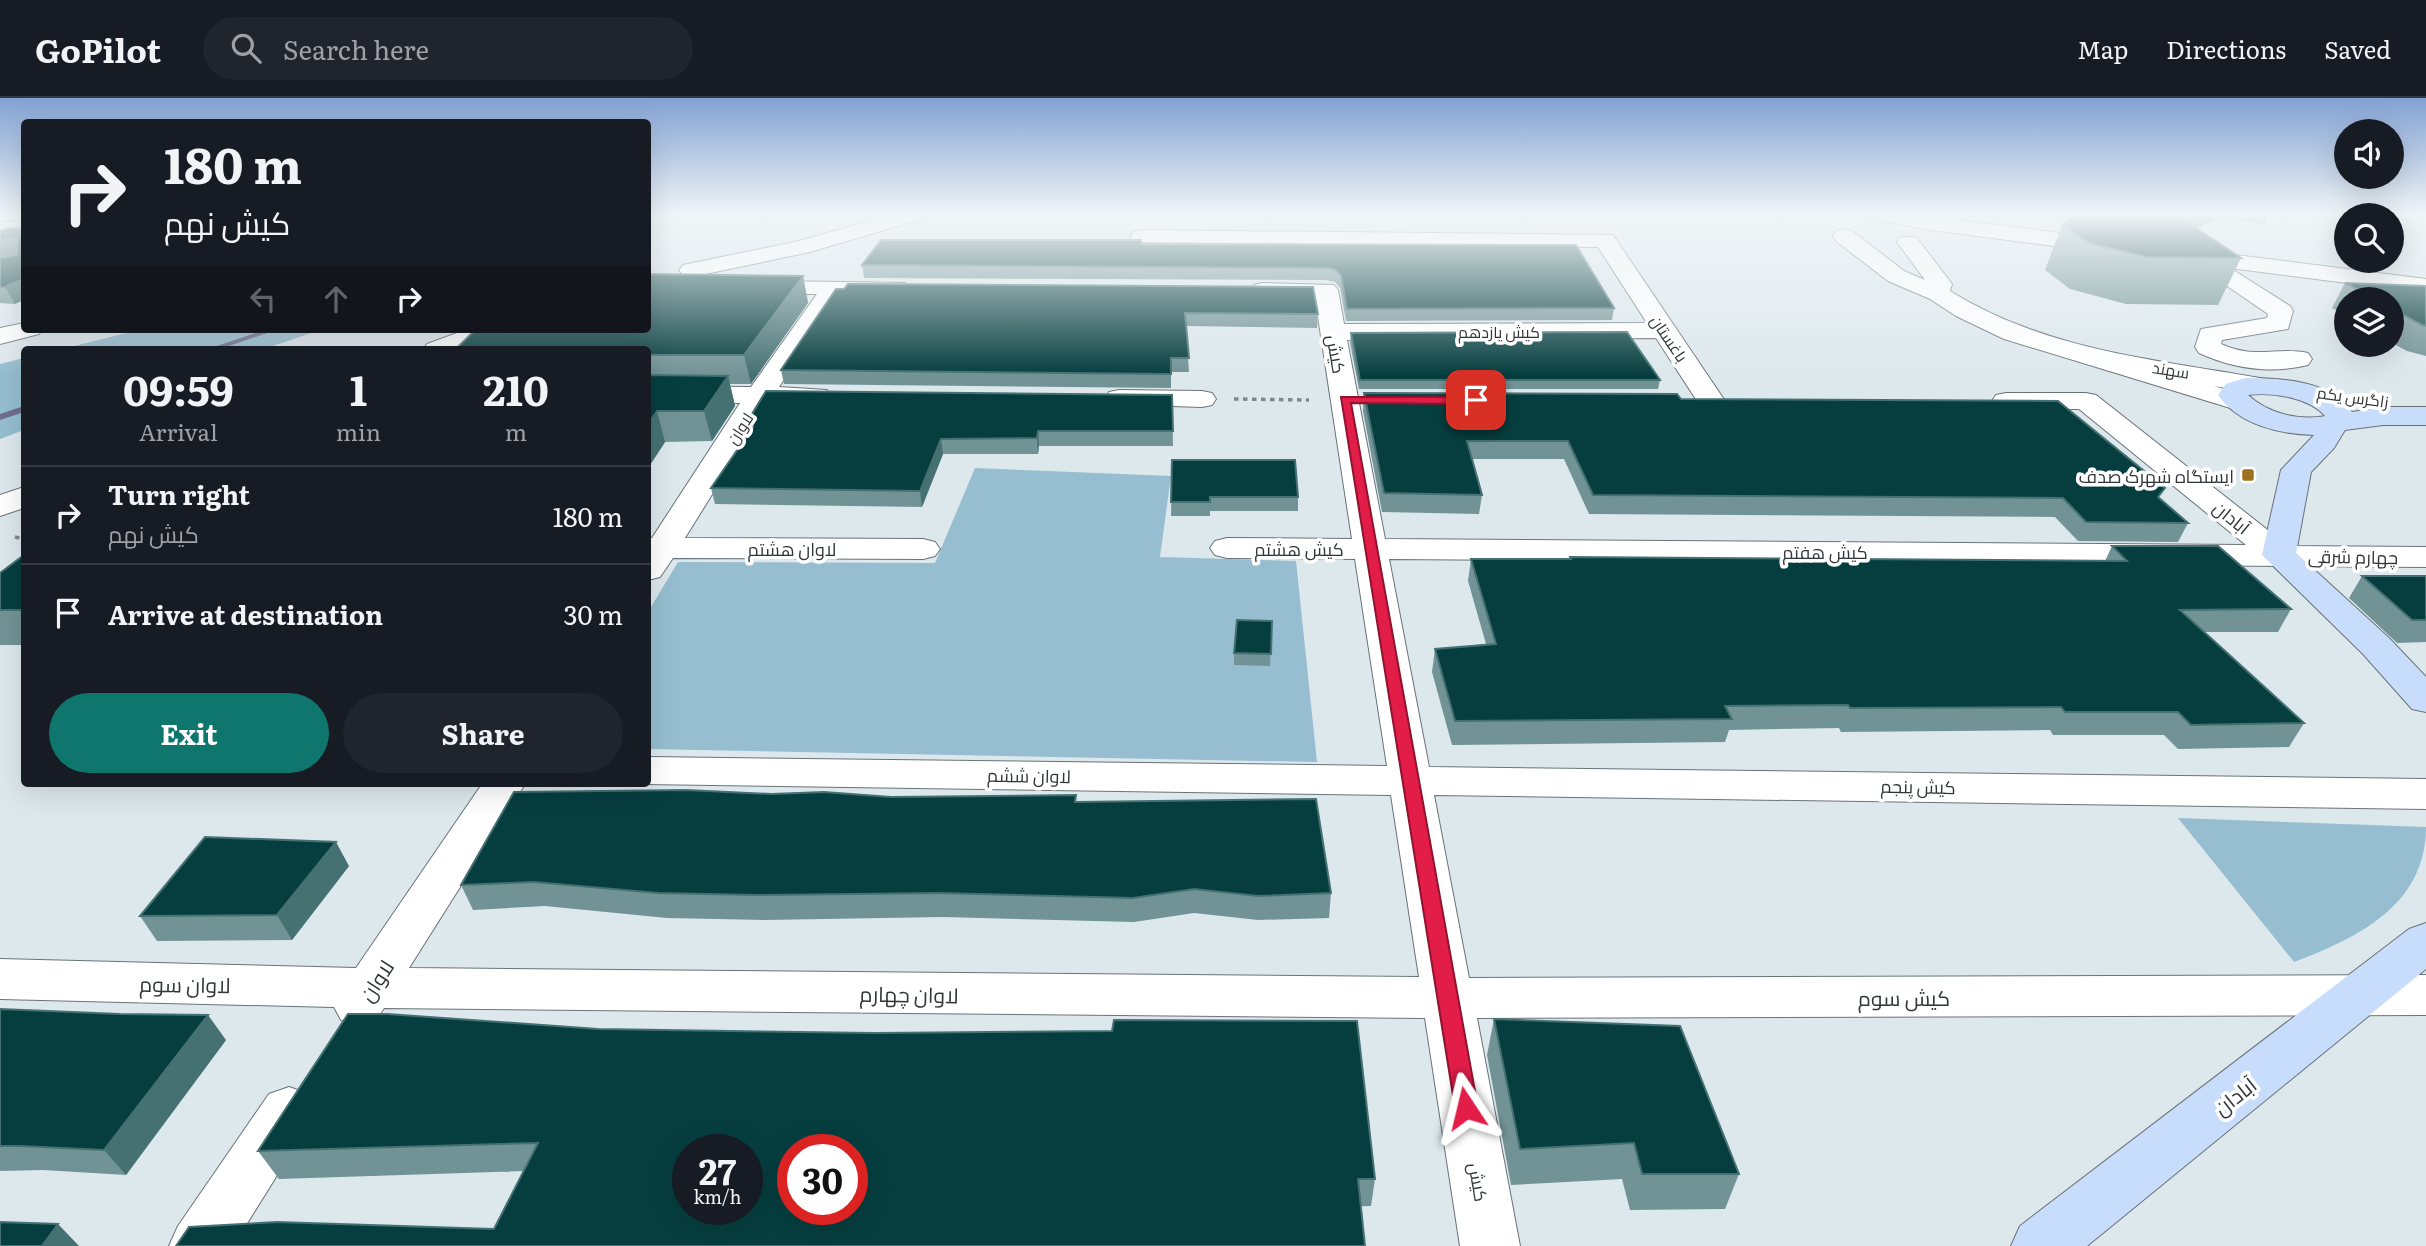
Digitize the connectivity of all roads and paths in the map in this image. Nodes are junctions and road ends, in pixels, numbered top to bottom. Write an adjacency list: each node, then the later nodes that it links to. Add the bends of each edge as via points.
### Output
1 (700, 268): 7 (street)
2 (1624, 268): 14 (street, باغستان)
3 (1885, 268): 13 (street, سهند)
4 (1928, 268): 13 (street, via 1940,284)
5 (2214, 268): 20 (street, via 2281,311 2279,324 2210,334 2208,347 2230,359 2258,364)
6 (2281, 268): 9 (street)
7 (651, 277)
8 (651, 286): 10 (street)
9 (2426, 286)
10 (833, 288): 11 (street); 22 (street, لاوان)
11 (915, 288)
12 (1244, 290): 16 (street, کیش, via 1326,290)
13 (1938, 294): 23 (street, سهند, via 2013,334)
14 (1664, 330): 16 (street, کیش یازدهم); 28 (street, باغستان)
15 (21, 331): 18 (street)
16 (1334, 332): 27 (street, کیش)
17 (481, 333): 19 (street)
18 (0, 336)
19 (446, 346)
20 (2299, 359)
21 (651, 394): 22 (street)
22 (759, 396): 24 (street); 39 (street, لاوان)
23 (2256, 396): 30 (main road, زاگرس یکم, via 2389,400); 32 (main road, زاگرس یکم, via 2294,424); 32 (main road, via 2308,394 2340,412 2341,419); 33 (main road, via 2268,430)
24 (842, 397)
25 (1091, 398): 26 (street)
26 (1202, 399): 27 (path)
27 (1359, 400): 37 (street, کیش)
28 (1712, 401)
29 (1975, 401): 40 (street, آبادان, via 2086,401)
30 (2426, 408)
31 (2426, 416): 32 (main road, زاگرس یکم)
32 (2335, 423): 33 (main road, via 2324,442)
33 (2296, 470): 40 (main road)
34 (21, 498): 35 (street)
35 (0, 506)
36 (1227, 548): 37 (street, کیش هشتم)
37 (1371, 548): 40 (street, کیش هفتم); 44 (street, کیش)
38 (923, 549): 39 (street, لاوان هشتم)
39 (652, 555)
40 (2279, 555): 41 (street, چهارم شرقی); 42 (main road, آبادان)
41 (2426, 557)
42 (2426, 700)
43 (651, 771): 44 (street, لاوان ششم)
44 (1410, 779): 46 (street, کیش پنجم); 52 (street, کیش)
45 (502, 787): 49 (street, لاوان)
46 (2426, 794)
47 (2426, 942): 50 (main road, آبادان)
48 (0, 979): 49 (street, لاوان سوم)
49 (370, 988): 52 (street, لاوان چهارم); 53 (street, لاوان)
50 (2361, 994): 51 (street, کیش سوم); 52 (street, کیش سوم); 55 (main road, آبادان)
51 (2426, 995)
52 (1447, 998): 54 (street, کیش)
53 (199, 1246)
54 (1490, 1246)
55 (2041, 1246)

